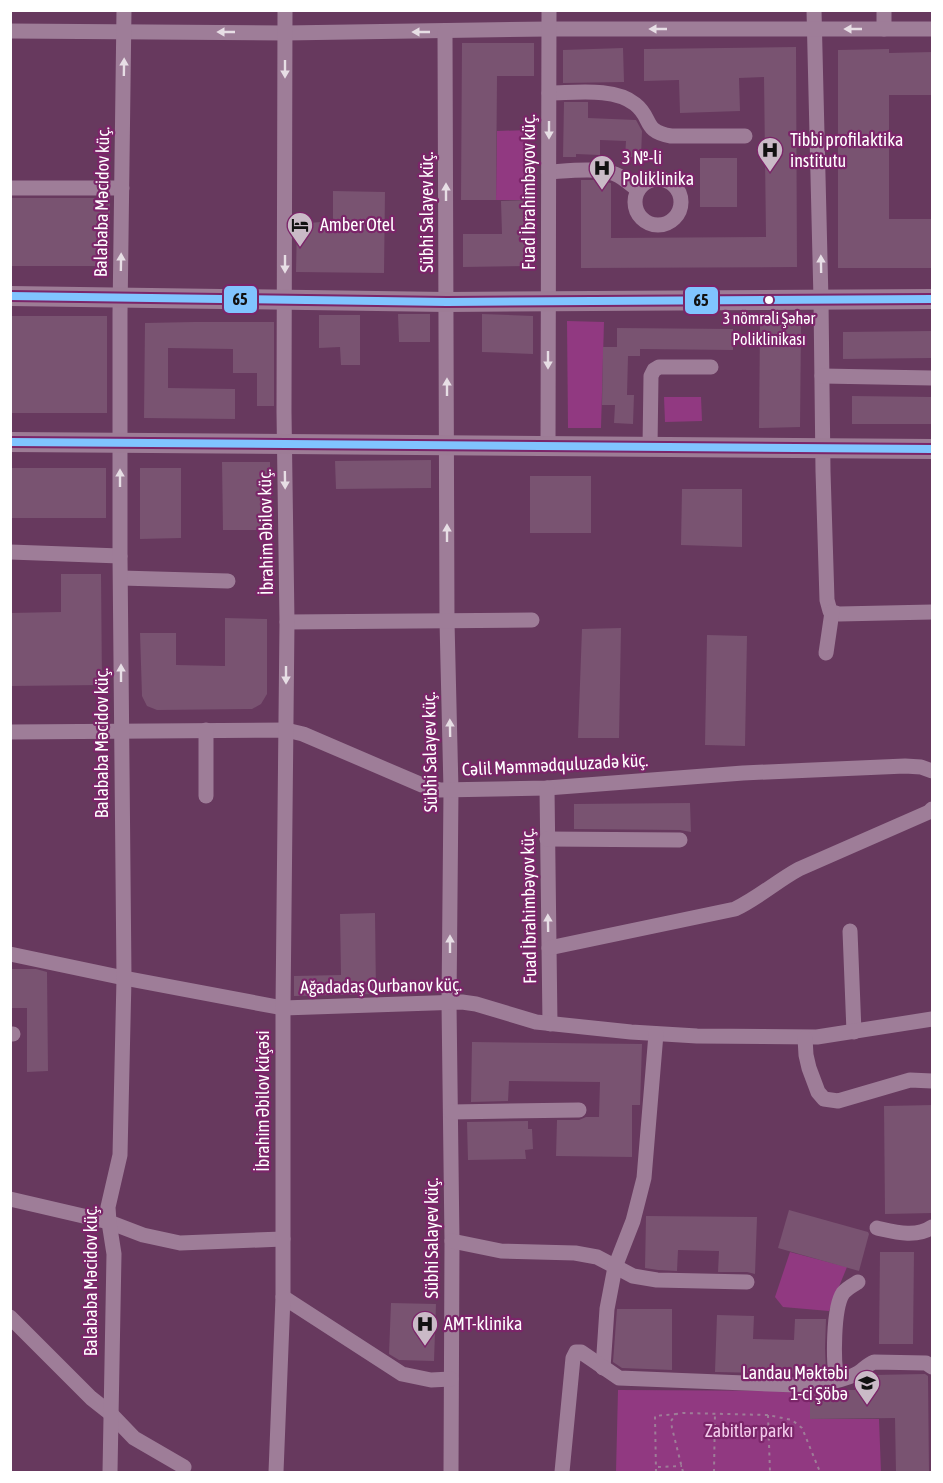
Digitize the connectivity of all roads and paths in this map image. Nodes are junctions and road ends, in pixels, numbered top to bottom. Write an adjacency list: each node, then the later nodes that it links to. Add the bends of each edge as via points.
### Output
1 (124, 10): 11 (street, Balababa Məcidov küç.)
2 (285, 10): 13 (street, İbrahim Əbilov küç.)
3 (549, 10): 6 (street, Fuad İbrahimbəyov küç.)
4 (814, 10): 7 (street)
5 (884, 10): 8 (street)
6 (549, 29): 7 (street, one-way to 6); 12 (street); 14 (street, Fuad İbrahimbəyov küç.)
7 (815, 29): 8 (street, one-way to 7); 24 (street, one-way to 7)
8 (884, 29): 9 (street)
9 (933, 29)
10 (10, 31): 11 (street)
11 (124, 32): 13 (street, one-way to 11); 18 (street, Balababa Məcidov küç., one-way to 11)
12 (445, 32): 13 (street, one-way to 13); 25 (street, Sübhi Salayev küç., one-way to 12)
13 (285, 33): 23 (street, İbrahim Əbilov küç., one-way to 23)
14 (549, 93): 15 (street, via 618,95 634,103 659,134); 16 (street, Fuad İbrahimbəyov küç., one-way to 16)
15 (745, 136)
16 (549, 172): 19 (street, via 608,172); 26 (street, Fuad İbrahimbəyov küç.)
17 (10, 188): 18 (street)
18 (122, 188): 21 (street, Balababa Məcidov küç., one-way to 18)
19 (638, 190)
20 (10, 296): 21 (main road)
21 (120, 298): 23 (main road); 31 (street, Balababa Məcidov küç.)
22 (933, 299): 24 (main road)
23 (285, 300): 25 (main road); 32 (street, İbrahim Əbilov küç.)
24 (821, 300): 26 (main road); 28 (street)
25 (447, 302): 26 (main road); 33 (street, Sübhi Salayev küç., one-way to 25)
26 (548, 302): 34 (street, Fuad İbrahimbəyov küç., one-way to 34)
27 (711, 368): 35 (street, via 654,370)
28 (822, 376): 29 (street); 36 (street)
29 (933, 378)
30 (10, 442): 31 (main road)
31 (120, 443): 32 (main road); 39 (street, Balababa Məcidov küç., one-way to 31)
32 (285, 444): 33 (main road); 46 (street, İbrahim Əbilov küç., one-way to 46)
33 (447, 445): 34 (main road); 45 (street, Sübhi Salayev küç., one-way to 33)
34 (548, 446): 35 (main road)
35 (650, 447): 36 (main road)
36 (823, 448): 37 (main road); 42 (street, via 827,600)
37 (933, 449)
38 (10, 552): 39 (street)
39 (120, 556): 40 (street, Balababa Məcidov küç.)
40 (121, 578): 41 (street); 50 (street, Balababa Məcidov küç., one-way to 40)
41 (228, 580)
42 (832, 612): 43 (street); 47 (street)
43 (933, 612)
44 (532, 620): 45 (street)
45 (447, 621): 46 (street); 54 (street, Sübhi Salayev küç., one-way to 45)
46 (287, 622): 49 (street, İbrahim Əbilov küç., one-way to 49)
47 (826, 652)
48 (206, 730): 49 (street, Cəlil Məmmədquluzadə küç.); 50 (street, Cəlil Məmmədquluzadə küç.); 55 (street)
49 (286, 730): 54 (street, Cəlil Məmmədquluzadə küç., via 422,785); 64 (street, İbrahim Əbilov küçəsi)
50 (121, 731): 51 (street, Cəlil Məmmədquluzadə küç.); 62 (street, Balababa Məcidov küç.)
51 (10, 732)
52 (933, 771): 53 (street, Cəlil Məmmədquluzadə küç., via 905,766 742,773)
53 (547, 788): 54 (street, Cəlil Məmmədquluzadə küç.); 57 (street, Fuad İbrahimbəyov küç.)
54 (451, 790): 63 (street, Sübhi Salayev küç., one-way to 54)
55 (206, 796)
56 (933, 809): 60 (street, via 799,869 735,909)
57 (547, 839): 58 (street); 60 (street, Fuad İbrahimbəyov küç., one-way to 57)
58 (680, 840)
59 (850, 931): 67 (street)
60 (549, 948): 66 (street, Fuad İbrahimbəyov küç.)
61 (10, 954): 62 (street, Ağadadaş Qurbanov küç.)
62 (124, 978): 64 (street, Ağadadaş Qurbanov küç.); 74 (street, Balababa Məcidov küç., via 120,1155 108,1207)
63 (449, 1003): 64 (street, Ağadadaş Qurbanov küç.); 66 (street, Ağadadaş Qurbanov küç., via 476,1004); 72 (street, Sübhi Salayev küç.)
64 (283, 1008): 77 (street, İbrahim Əbilov küçəsi)
65 (933, 1018): 67 (street, Ağadadaş Qurbanov küç.)
66 (550, 1024): 68 (street, Ağadadaş Qurbanov küç.)
67 (854, 1032): 69 (street, Ağadadaş Qurbanov küç.)
68 (656, 1034): 69 (street, Ağadadaş Qurbanov küç.); 79 (street, via 644,1178)
69 (805, 1038): 70 (street, via 808,1068 824,1099 838,1101 910,1080)
70 (933, 1081)
71 (579, 1110): 72 (street)
72 (450, 1112): 78 (street, Sübhi Salayev küç.)
73 (10, 1198): 74 (street)
74 (109, 1222): 77 (street, via 180,1243); 88 (street, Balababa Məcidov küç., via 114,1254)
75 (933, 1227): 76 (street, via 915,1233)
76 (877, 1228)
77 (283, 1239): 82 (street, İbrahim Əbilov küçəsi)
78 (452, 1241): 79 (street, via 501,1251 575,1253 597,1257); 86 (street, Sübhi Salayev küç.)
79 (615, 1267): 80 (street, via 657,1281); 85 (street)
80 (747, 1282)
81 (858, 1282): 87 (street, via 844,1290 838,1303 834,1362)
82 (283, 1297): 86 (street, via 402,1374 431,1380); 96 (street, İbrahim Əbilov küçəsi)
83 (10, 1317): 88 (street)
84 (933, 1366): 87 (street, via 874,1362 854,1376)
85 (603, 1368): 87 (street, via 619,1378 797,1385); 98 (street, via 581,1352 573,1358)
86 (451, 1379): 97 (street, Sübhi Salayev küç.)
87 (837, 1380)
88 (110, 1413): 93 (street, via 134,1438); 95 (street, Balababa Məcidov küç.)
89 (715, 1413): 90 (path); 91 (path); 101 (path)
90 (676, 1414): 92 (path, via 671,1421); 94 (path, via 655,1416)
91 (768, 1414): 102 (path); 103 (path, via 792,1420 802,1428)
92 (682, 1466): 94 (path); 100 (path)
93 (184, 1467)
94 (656, 1467): 99 (path)
95 (110, 1473)
96 (276, 1473)
97 (451, 1473)
98 (562, 1473)
99 (656, 1473)
100 (683, 1473)
101 (714, 1473)
102 (770, 1473)
103 (819, 1473)

